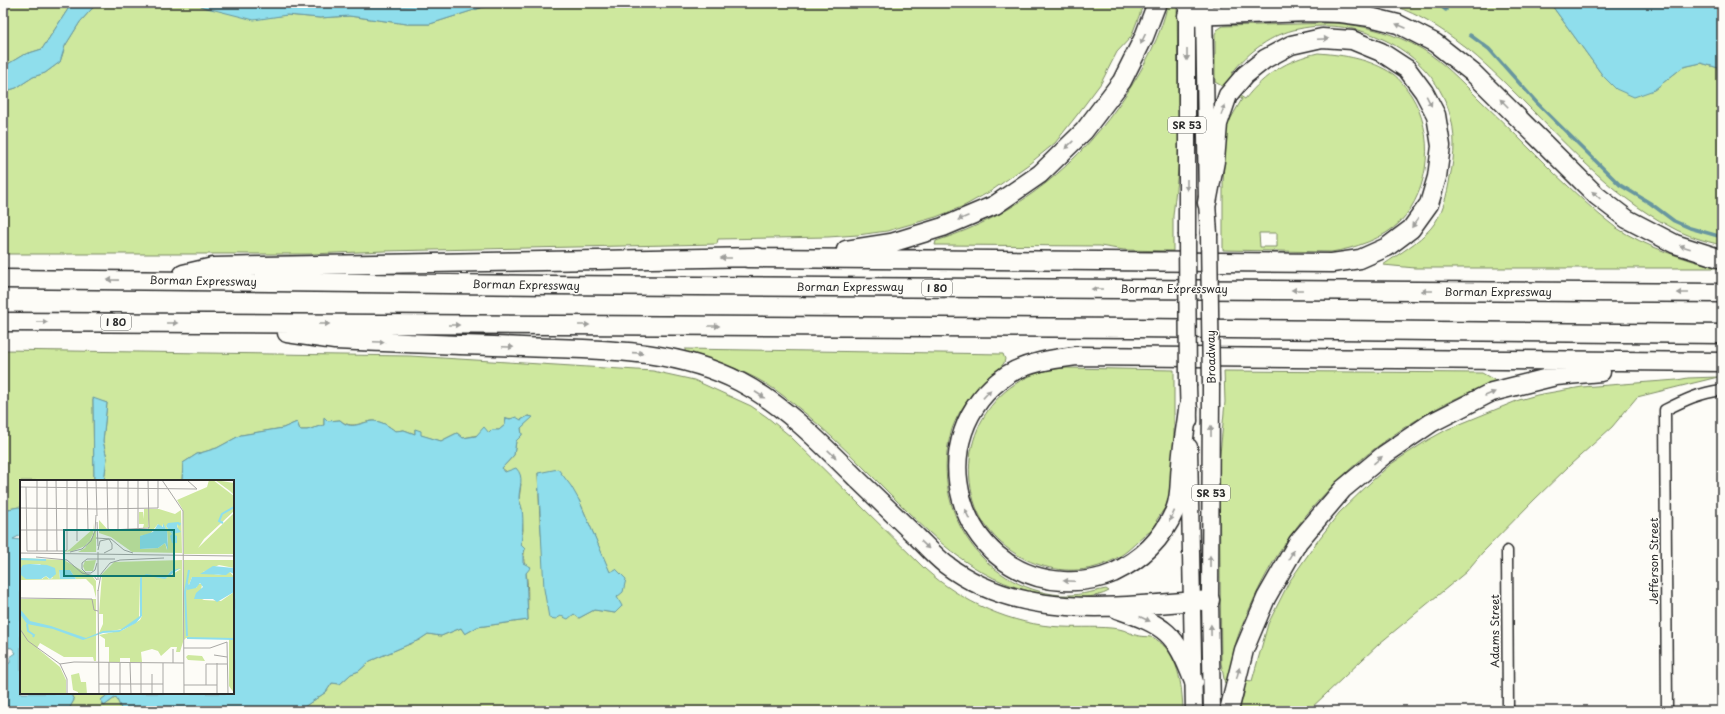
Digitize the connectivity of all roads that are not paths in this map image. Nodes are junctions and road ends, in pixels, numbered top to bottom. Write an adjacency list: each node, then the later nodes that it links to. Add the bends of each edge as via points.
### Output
1 (1157, 3): 6 (highway, one-way to 6, via 1144,37 1122,81 1084,131 1040,174 995,205 943,227 891,243 844,250)
2 (1261, 3): 4 (highway)
3 (1196, 10): 4 (highway); 5 (main road, Broadway / SR 53); 17 (main road, Broadway / SR 53, one-way to 17, bridge, via 1187,234)
4 (1312, 12): 7 (highway, one-way to 4, via 1675,244 1626,219 1597,196 1473,73 1436,43 1398,24 1370,17)
5 (1207, 203): 6 (highway, one-way to 6, via 1215,161 1218,124 1228,95 1245,75 1260,63 1291,46 1322,38 1352,40 1381,52 1407,69 1424,92 1436,115 1441,146 1437,177 1429,204 1411,229 1387,247 1360,259 1324,263); 19 (main road, Broadway / SR 53, one-way to 5, bridge, via 1211,386)
6 (747, 258): 9 (highway, one-way to 9, via 213,267)
7 (1722, 259)
8 (3, 279): 9 (highway, Borman Expressway / I 80, one-way to 8)
9 (152, 280): 10 (highway, Borman Expressway / I 80, one-way to 9)
10 (1722, 293)
11 (3, 322): 12 (highway, I 80, one-way to 12)
12 (229, 324): 13 (highway, I 80, one-way to 13, via 1134,328); 20 (highway, one-way to 20, via 335,340 643,353 695,364 740,382 804,427 944,563 977,585 1010,597 1042,604)
13 (1722, 334)
14 (1696, 362): 15 (highway); 17 (highway, one-way to 14, via 1180,466 1180,492 1176,508 1165,531 1148,552 1128,566 1104,577 1078,582 1046,580 1019,570 992,552 975,530 963,505 957,470 960,442 969,416 987,393 1008,375 1038,362 1076,356); 24 (highway, one-way to 14, via 1244,650 1266,598 1298,542 1343,490 1384,455 1431,423 1492,392 1556,376)
15 (1722, 362)
16 (1722, 390): 26 (street, Jefferson Street, via 1689,397 1665,410)
17 (1188, 408): 19 (main road, Broadway / SR 53)
18 (1507, 551): 25 (street, Adams Street)
19 (1201, 600): 20 (highway); 21 (main road, Broadway / SR 53); 23 (main road, Broadway / SR 53, one-way to 19)
20 (1109, 606): 21 (highway, one-way to 21, via 1144,618 1162,628 1176,641)
21 (1194, 682): 22 (main road, Broadway / SR 53)
22 (1194, 711)
23 (1212, 711)
24 (1229, 711)
25 (1508, 711)
26 (1667, 711)

